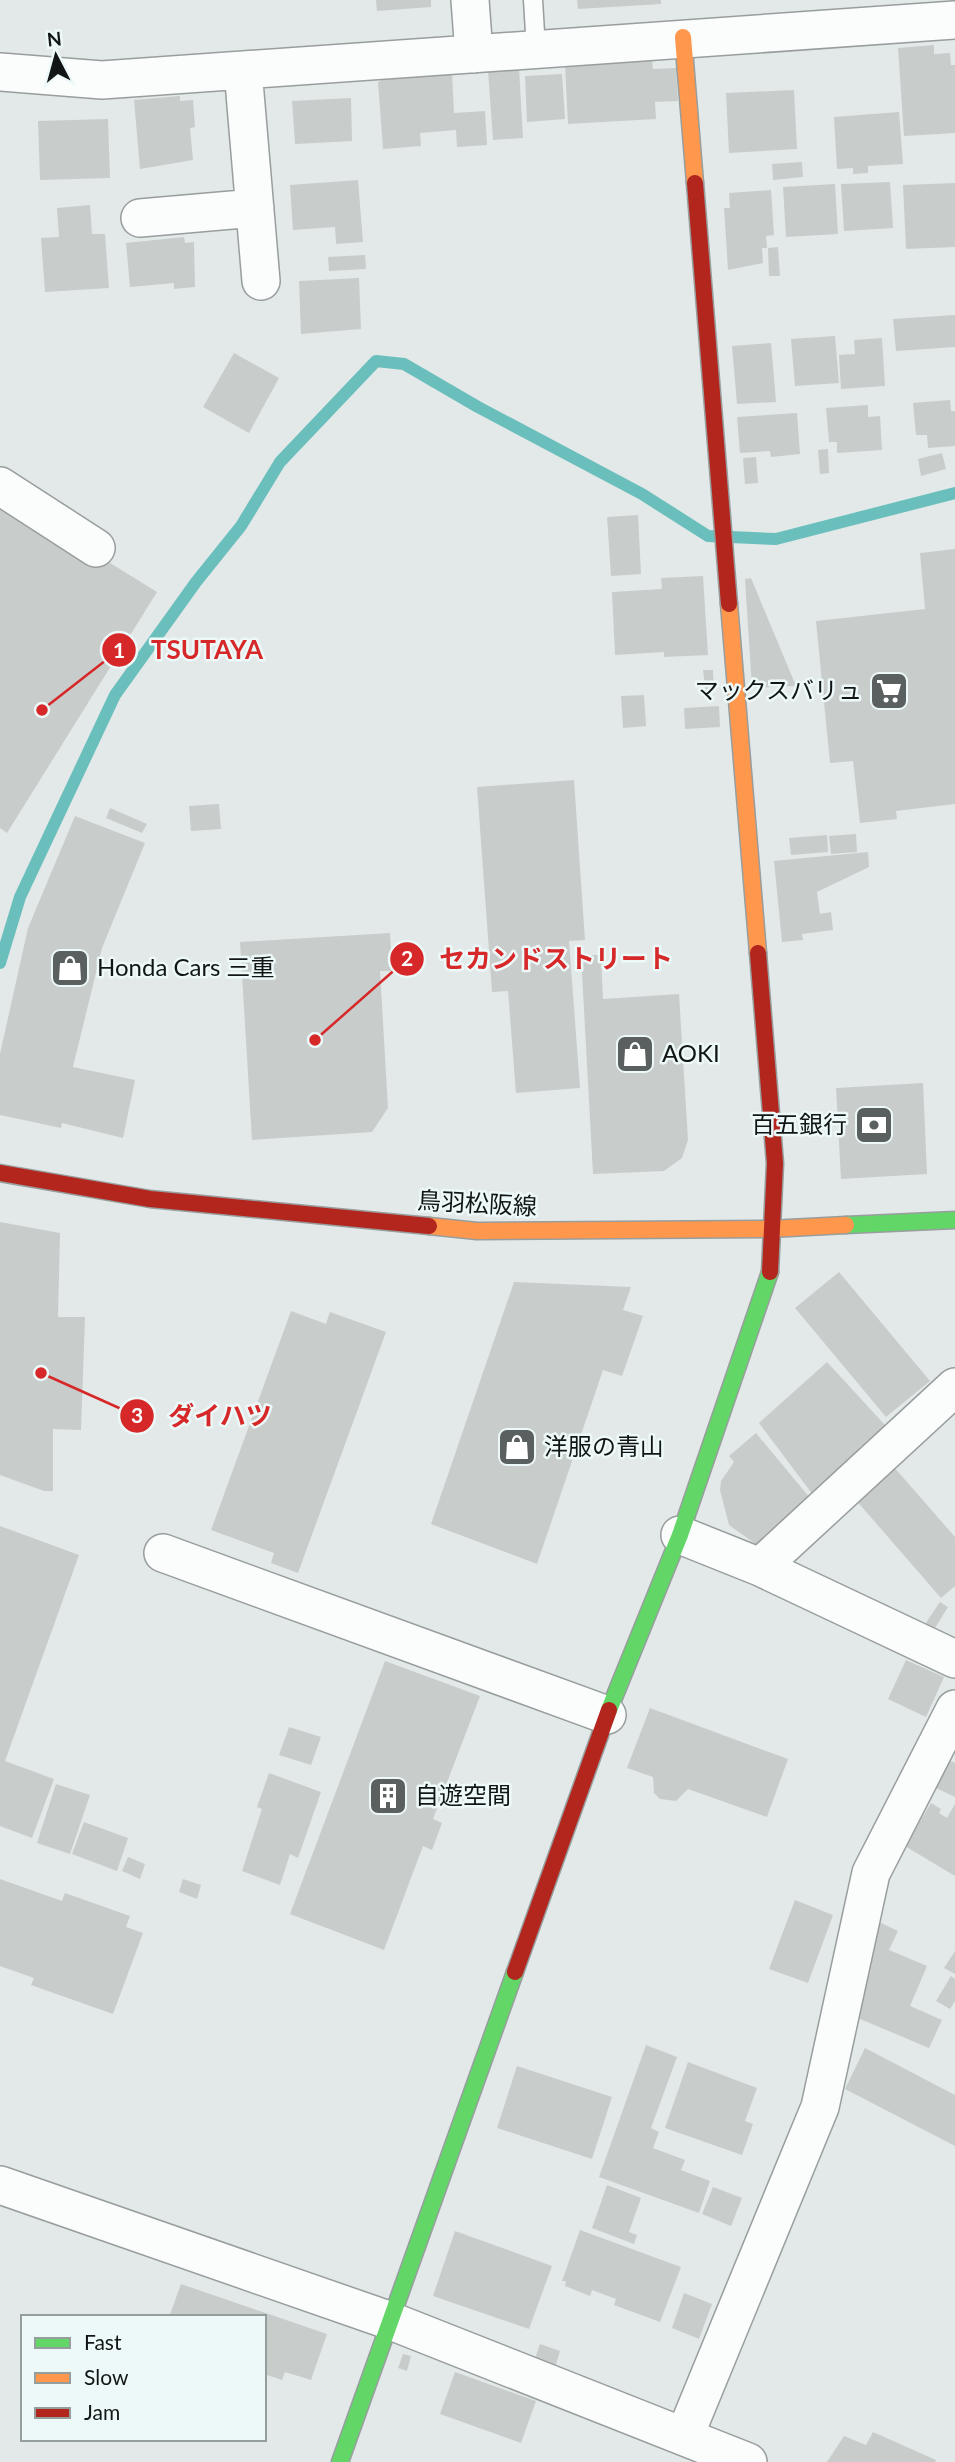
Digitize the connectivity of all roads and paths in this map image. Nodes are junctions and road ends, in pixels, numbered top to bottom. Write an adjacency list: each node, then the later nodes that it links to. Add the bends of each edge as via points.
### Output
1 (470, 0): 6 (street)
2 (533, 0): 5 (lane)
3 (955, 20): 4 (street)
4 (683, 37): 5 (street); 16 (street, via 775,1163)
5 (536, 49): 6 (street)
6 (474, 54): 7 (street)
7 (243, 69): 8 (street, via 102,80); 9 (street)
8 (0, 72)
9 (255, 208): 10 (street); 11 (street)
10 (140, 218)
11 (261, 281)
12 (0, 486): 13 (street)
13 (96, 548)
14 (0, 1173): 16 (street, 鳥羽松阪線, via 150,1199 477,1231)
15 (955, 1220): 16 (street, 鳥羽松阪線)
16 (770, 1229): 18 (street, via 771,1270)
17 (955, 1387): 20 (street)
18 (680, 1535): 20 (street); 23 (street)
19 (163, 1552): 23 (street)
20 (760, 1567): 21 (street)
21 (955, 1659)
22 (955, 1709): 26 (street, via 871,1873 820,2107)
23 (607, 1715): 25 (street)
24 (0, 2185): 25 (street)
25 (391, 2321): 26 (street); 27 (street)
26 (685, 2435): 28 (street)
27 (340, 2462)
28 (748, 2462)

